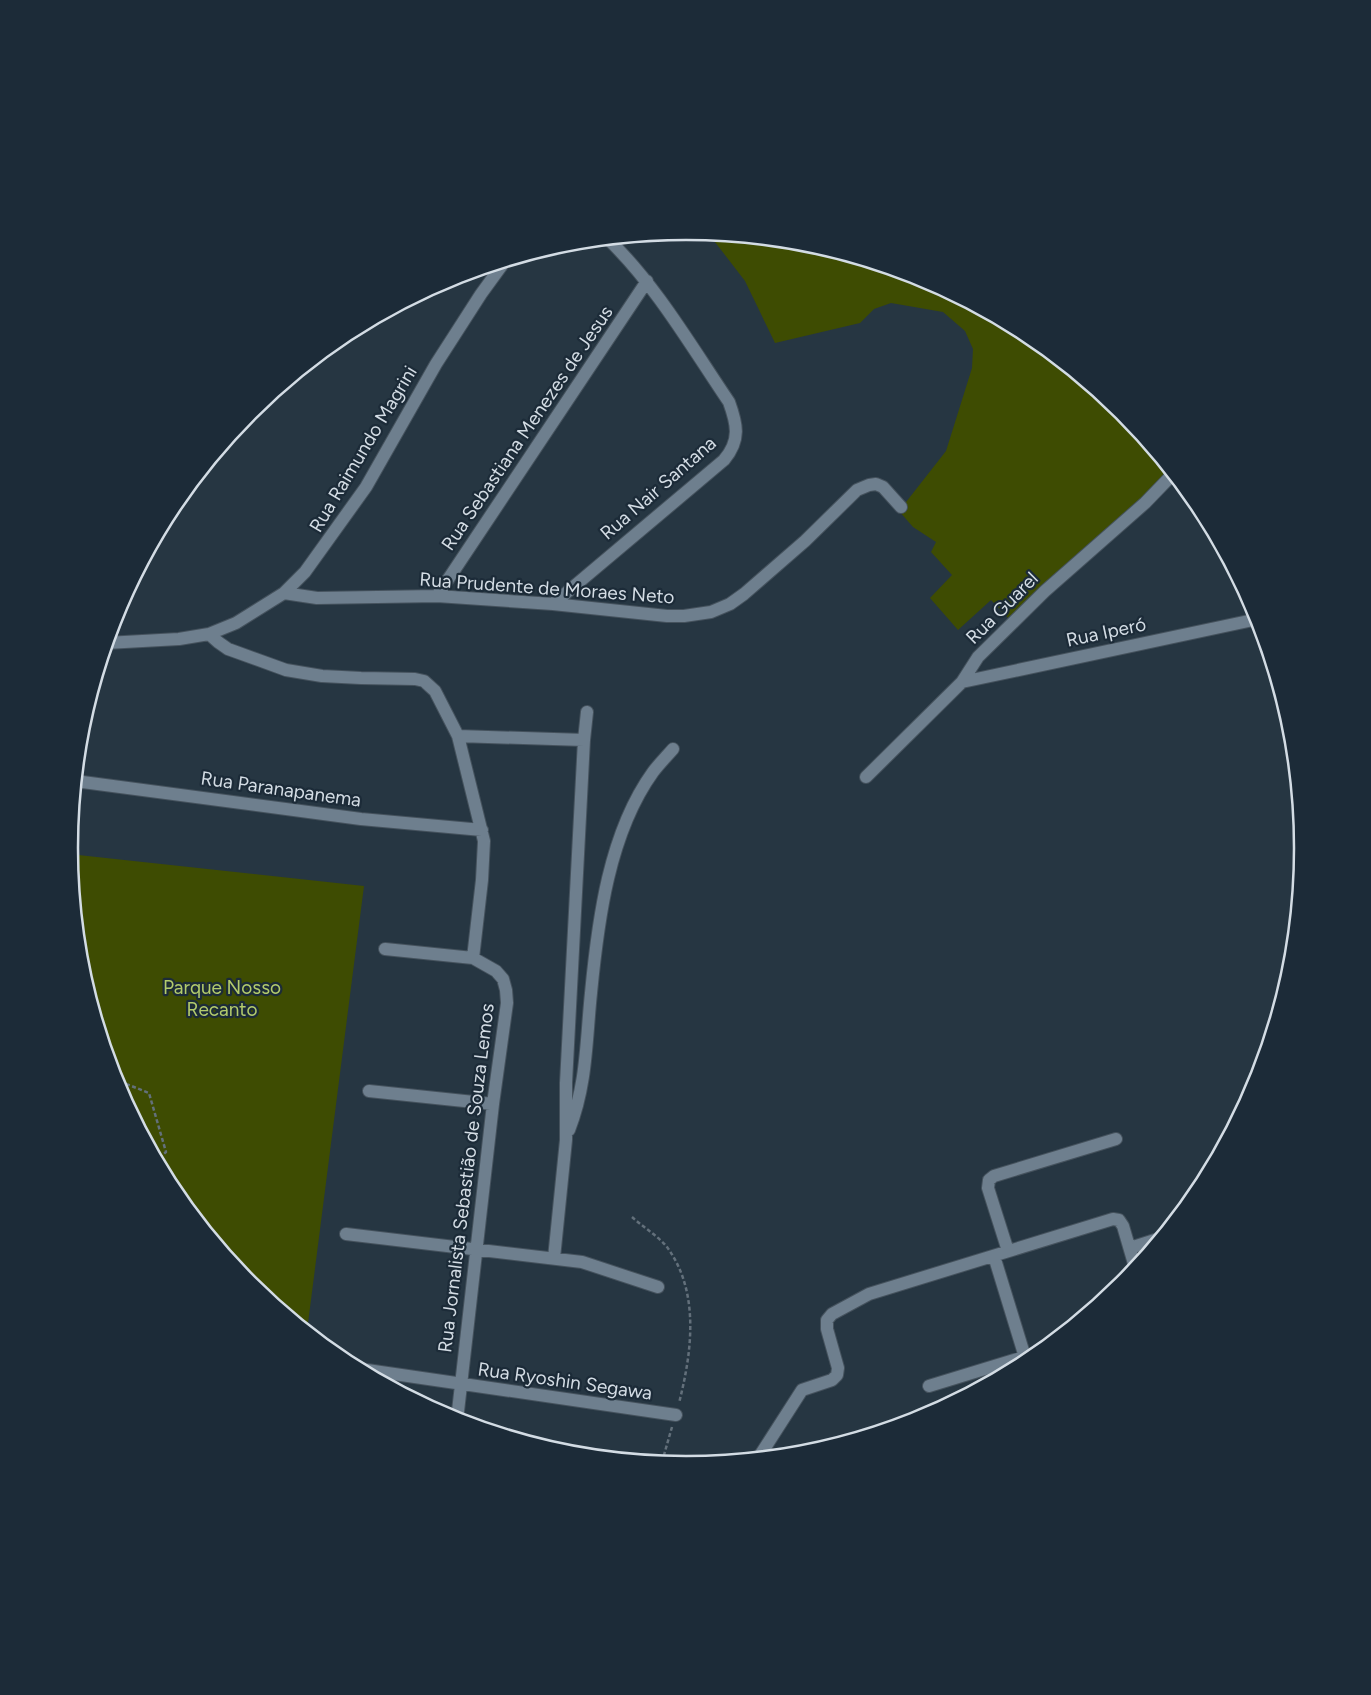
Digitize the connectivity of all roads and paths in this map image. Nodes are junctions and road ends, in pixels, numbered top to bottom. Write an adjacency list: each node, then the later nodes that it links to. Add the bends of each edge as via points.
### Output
1 (614, 244): 3 (street, Rua Nair Santana)
2 (499, 269): 6 (street, Rua Raimundo Magrini, via 436,364 366,488 305,572)
3 (647, 281): 7 (street, Rua Sebastiana Menezes de Jesus); 8 (street, Rua Nair Santana, via 729,402 736,422 732,451)
4 (1169, 478): 12 (street, Rua Guarel, via 1146,503 1032,604 978,658)
5 (901, 507): 8 (street, Rua Prudente de Moraes Neto, via 883,487 876,484 858,490 744,594 711,612 667,616)
6 (284, 594): 7 (street, Rua Prudente de Moraes Neto, via 317,598); 10 (street, Rua Raimundo Magrini, via 236,623)
7 (437, 596): 8 (street, Rua Prudente de Moraes Neto)
8 (553, 604)
9 (1249, 621): 12 (street, Rua Iperó)
10 (209, 634): 11 (street, Rua Raimundo Magrini); 14 (street, via 228,649 286,670 322,676 424,681 435,691)
11 (114, 643)
12 (962, 682): 17 (street, Rua Guarel)
13 (587, 712): 15 (street)
14 (458, 736): 15 (street); 19 (street)
15 (584, 740): 26 (street, via 566,1082)
16 (673, 749): 26 (street, via 639,794 615,851 600,921 583,1086)
17 (866, 777)
18 (82, 782): 19 (street, Rua Paranapanema, via 361,819)
19 (482, 830): 21 (street, via 482,880)
20 (385, 949): 21 (street, Rua Jornalista Sebastião de Souza Lemos)
21 (473, 958): 24 (street, Rua Jornalista Sebastião de Souza Lemos, via 496,971 506,990)
22 (125, 1083): 27 (path, via 149,1092 166,1152)
23 (369, 1091): 24 (street)
24 (493, 1104): 31 (street, Rua Jornalista Sebastião de Souza Lemos)
25 (1116, 1139): 33 (street, via 989,1180 988,1188)
26 (566, 1140): 35 (street)
27 (162, 1156)
28 (632, 1217): 44 (path, via 665,1246 680,1268 687,1286 689,1350)
29 (346, 1234): 31 (street)
30 (1148, 1242): 32 (street)
31 (476, 1248): 35 (street); 41 (street, Rua Jornalista Sebastião de Souza Lemos)
32 (1130, 1248): 33 (street, via 1123,1226 1119,1220 1113,1219); 36 (street)
33 (1008, 1251): 34 (street)
34 (994, 1256): 38 (street); 45 (street, via 869,1294 832,1314 827,1320 827,1328 837,1375 832,1380 802,1390)
35 (554, 1258): 37 (street, via 582,1262)
36 (1133, 1259)
37 (658, 1287)
38 (1029, 1349)
39 (1009, 1362): 42 (street)
40 (377, 1372): 41 (street, Rua Ryoshin Segawa)
41 (461, 1385): 43 (street, Rua Jornalista Sebastião de Souza Lemos); 44 (street, Rua Ryoshin Segawa)
42 (929, 1386)
43 (458, 1411)
44 (676, 1415): 46 (path)
45 (763, 1450)
46 (664, 1455)

